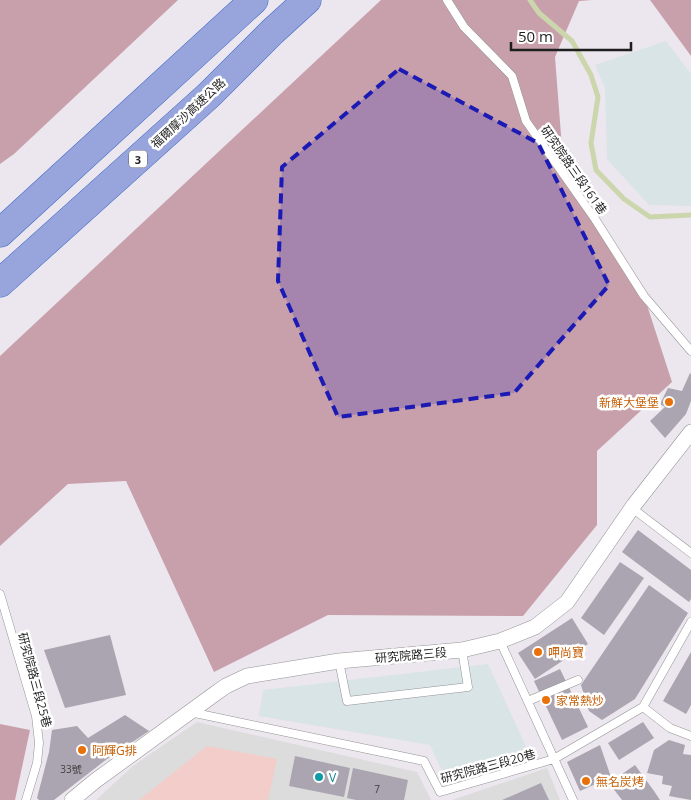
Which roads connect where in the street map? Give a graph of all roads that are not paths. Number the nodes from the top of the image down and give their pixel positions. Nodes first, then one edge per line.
1 (307, 0) edge
2 (447, 0) edge
3 (249, 4) edge
4 (162, 84) junction
5 (0, 210) edge
6 (0, 233) edge
7 (0, 283) edge
8 (691, 351) edge
9 (691, 432) edge
10 (632, 508) junction
11 (691, 553) edge
12 (0, 594) edge
13 (691, 622) edge
14 (500, 641) junction
15 (462, 650) junction
16 (339, 661) junction
17 (578, 680) dead end
18 (528, 701) junction
19 (643, 707) junction
20 (190, 712) junction
21 (691, 736) edge
22 (554, 759) junction
23 (441, 796) edge
24 (26, 800) edge
25 (72, 800) edge
26 (573, 800) edge

1 - 7 highway, 福爾摩沙高速公路 / 3
2 - 8 lane, 研究院路三段161巷
3 - 4 highway
4 - 5 highway
4 - 6 highway
9 - 10 street, 研究院路三段
10 - 11 lane
10 - 14 street, 研究院路三段
12 - 24 lane, 研究院路三段25巷
13 - 19 lane
14 - 15 street, 研究院路三段
14 - 18 lane
15 - 16 street, 研究院路三段
15 - 16 lane
16 - 20 street, 研究院路三段
17 - 18 lane
18 - 22 lane
19 - 21 lane
19 - 22 lane, 研究院路三段20巷
20 - 23 lane, 研究院路三段20巷
20 - 25 street, 研究院路三段
22 - 23 lane, 研究院路三段20巷
22 - 26 lane

